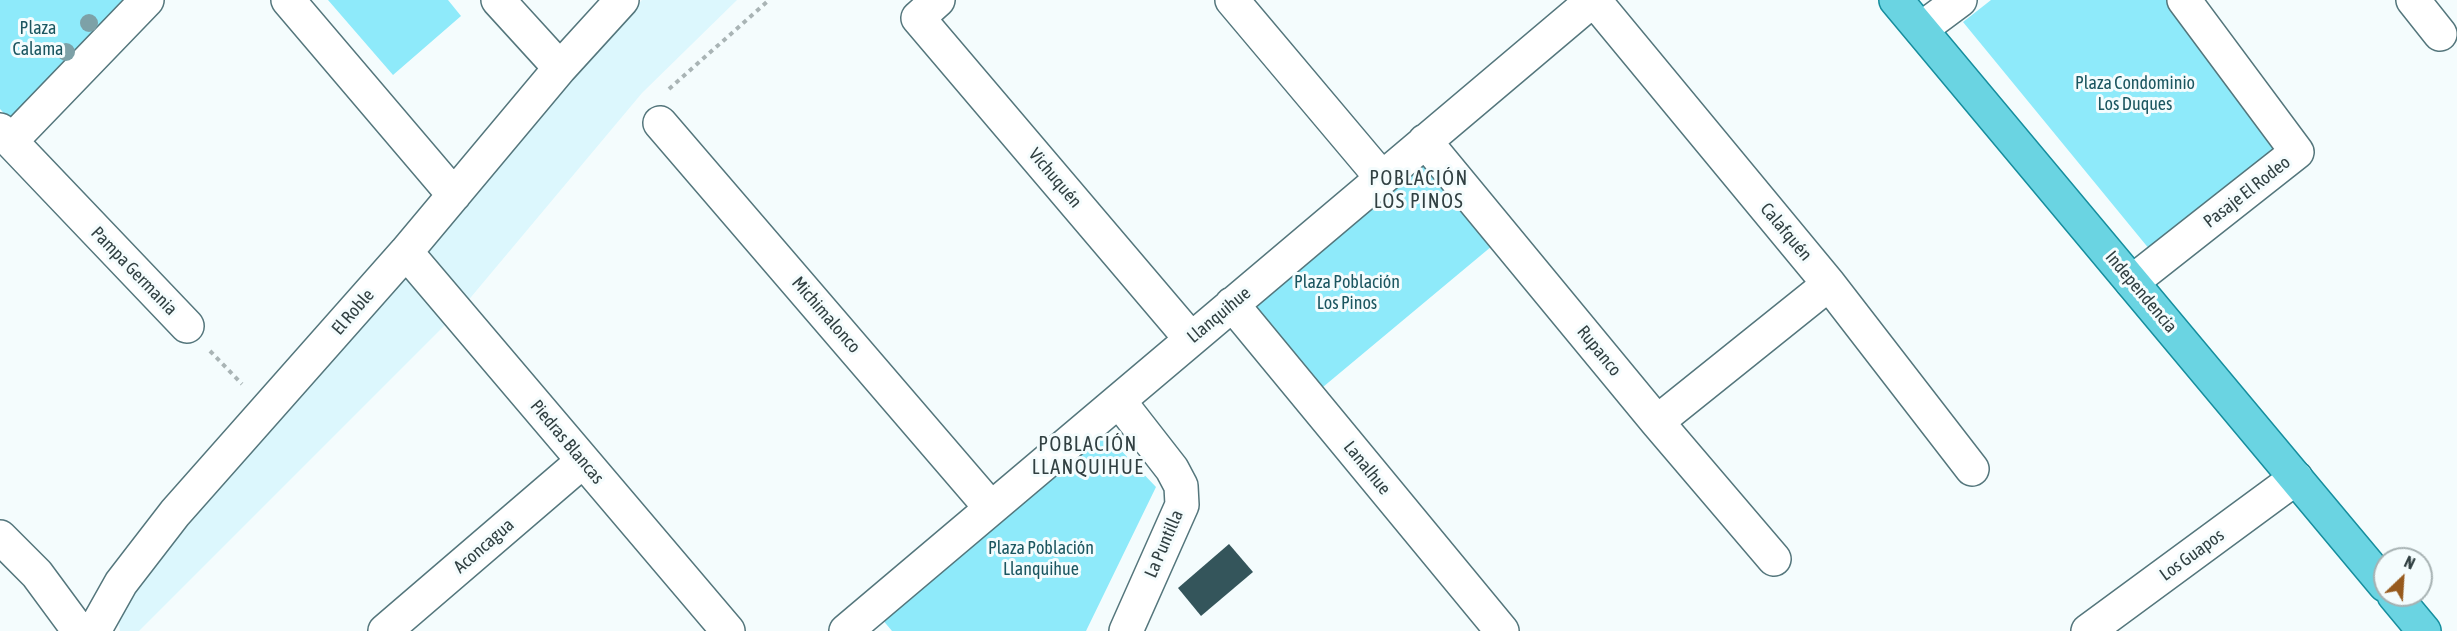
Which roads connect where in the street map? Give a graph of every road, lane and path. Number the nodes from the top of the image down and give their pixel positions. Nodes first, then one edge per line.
1 (147, 0) edge
2 (288, 0) edge
3 (498, 0) edge
4 (622, 0) edge
5 (769, 0) edge
6 (1593, 0) edge
7 (1896, 0) edge
8 (1960, 0) edge
9 (2184, 0) edge
10 (2413, 0) edge
11 (1248, 6) edge
12 (928, 9) edge
13 (1921, 29) junction
14 (2440, 34) dead end
15 (560, 68) junction
16 (668, 90) dead end
17 (660, 123) dead end
18 (5, 136) edge
19 (1425, 141) junction
20 (1382, 178) junction
21 (454, 195) junction
22 (406, 252) junction
23 (2132, 282) junction
24 (1829, 284) junction
25 (1232, 304) junction
26 (187, 326) joint
27 (1191, 339) junction
28 (1119, 401) junction
29 (267, 411) junction
30 (1657, 422) junction
31 (583, 461) junction
32 (1972, 469) dead end
33 (2296, 478) junction
34 (992, 508) junction
35 (0, 537) edge
36 (1774, 559) dead end
37 (2373, 571) edge
38 (2404, 607) edge
39 (1135, 626) edge
40 (860, 627) edge
41 (79, 631) edge
42 (94, 631) edge
43 (385, 631) edge
44 (728, 631) edge
45 (1502, 631) edge
46 (2088, 631) edge
47 (2424, 631) edge

1 - 18 street
2 - 21 street
3 - 15 street
4 - 15 street, El Roble
5 - 16 path
6 - 19 street, Llanquihue
6 - 24 street, Calafquén
7 - 13 main road, Independencia
8 - 13 street
9 - 23 street, Pasaje El Rodeo
10 - 14 street
11 - 20 street
12 - 27 street, Vichuquén
13 - 23 main road, Independencia
15 - 21 street, El Roble
17 - 34 street, Michimalonco
18 - 26 street, Pampa Germania
19 - 20 street, Llanquihue
19 - 30 street, Rupanco
20 - 25 street, Llanquihue
21 - 22 street, El Roble
22 - 29 street, El Roble
22 - 31 street, Piedras Blancas
23 - 33 main road, Independencia
24 - 30 street
24 - 32 street, Calafquén
25 - 27 street, Llanquihue
25 - 45 street, Lanalhue
26 - 29 path, Pampa Germania
27 - 28 street, Llanquihue
28 - 34 street, Llanquihue
28 - 39 street, La Puntilla
29 - 42 street, El Roble
30 - 36 street, Rupanco
31 - 43 street, Aconcagua
31 - 44 street, Piedras Blancas
33 - 37 main road, Independencia
33 - 46 street, Los Guapos
34 - 40 street, Llanquihue
35 - 41 street
38 - 47 main road

